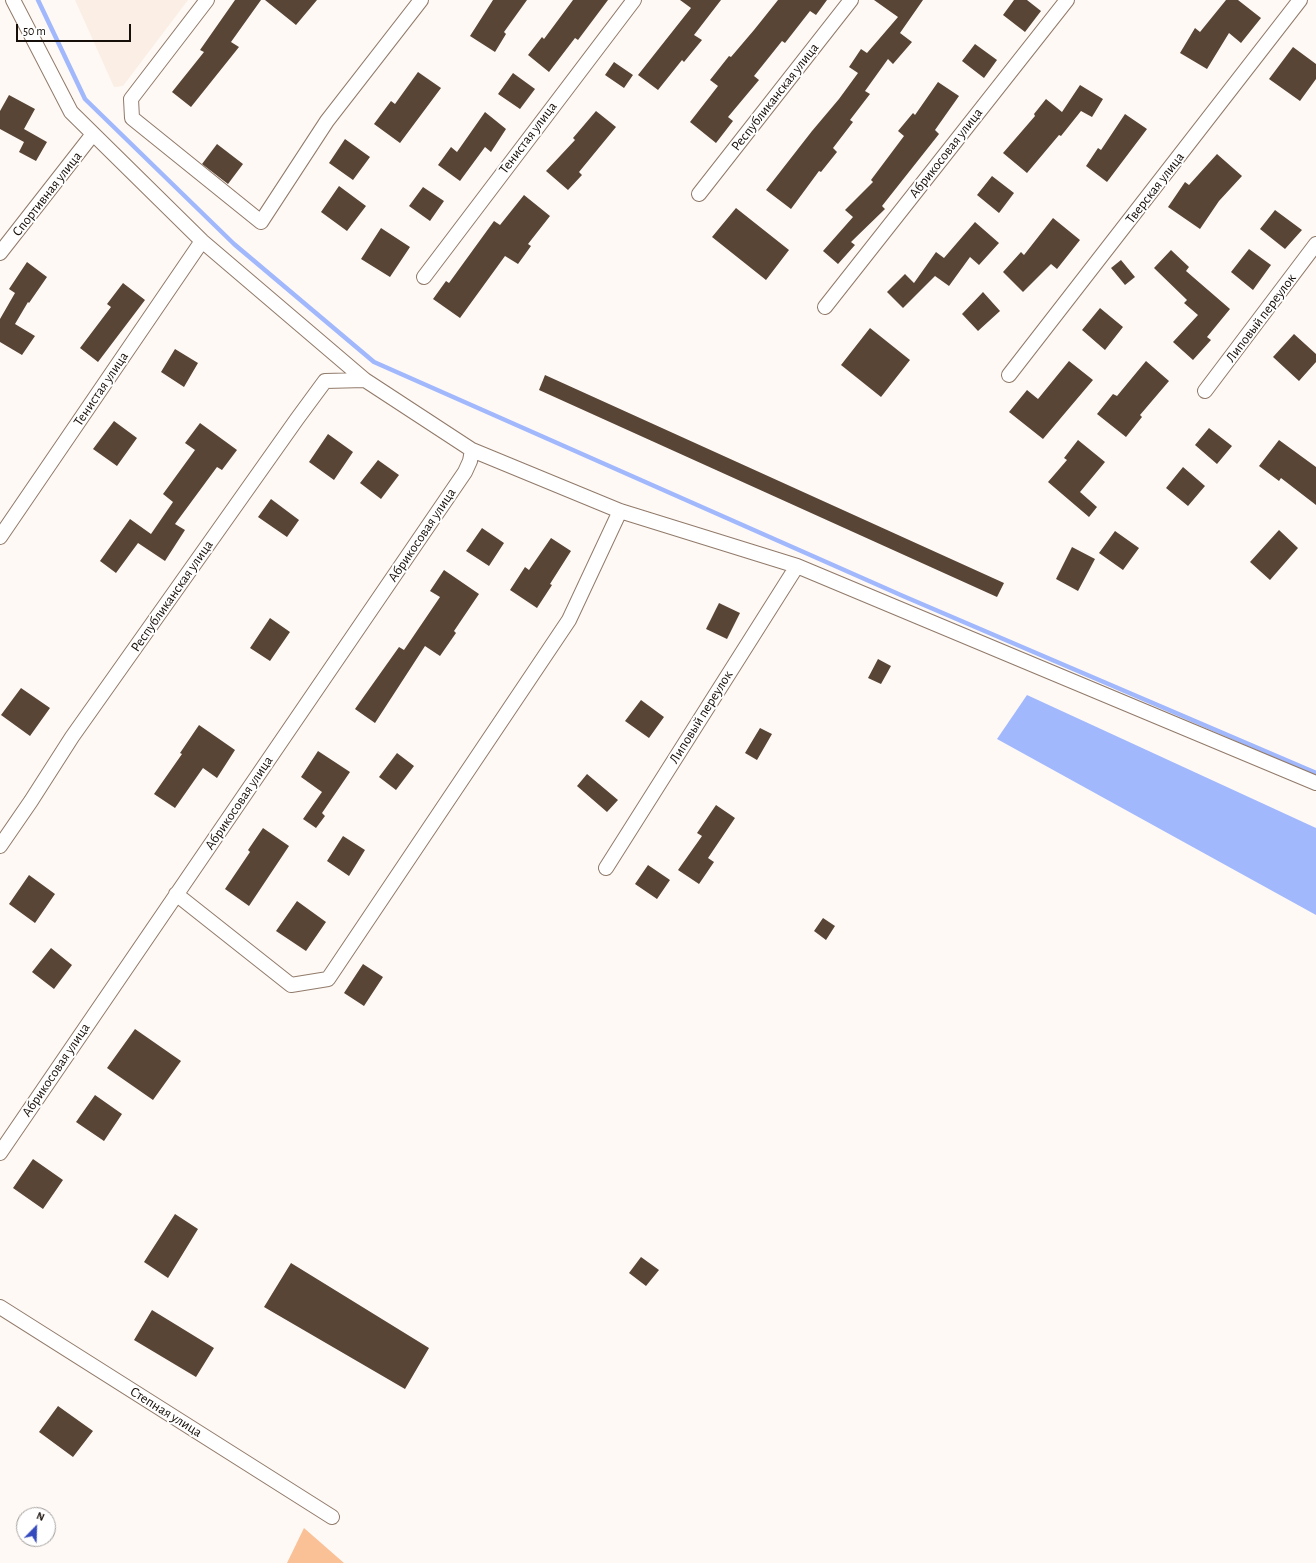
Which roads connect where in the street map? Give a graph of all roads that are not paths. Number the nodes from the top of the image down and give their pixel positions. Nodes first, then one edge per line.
1 (13, 0) edge
2 (207, 0) edge
3 (421, 0) edge
4 (634, 0) edge
5 (851, 0) edge
6 (1067, 0) edge
7 (1300, 0) edge
8 (94, 134) junction
9 (699, 194) dead end
10 (202, 242) junction
11 (1316, 244) edge
12 (0, 253) edge
13 (424, 277) dead end
14 (825, 307) dead end
15 (1009, 375) dead end
16 (365, 380) junction
17 (1206, 391) dead end
18 (472, 450) junction
19 (620, 512) junction
20 (0, 537) edge
21 (797, 566) junction
22 (1316, 783) edge
23 (0, 846) edge
24 (606, 868) dead end
25 (176, 894) junction
26 (0, 1153) edge
27 (0, 1307) edge
28 (332, 1517) dead end

1 - 8 street
2 - 3 street
4 - 13 street, Тенистая улица
5 - 9 street, Республиканская улица
6 - 14 street, Абрикосовая улица
7 - 15 street, Тверская улица
8 - 10 street
8 - 12 street, Спортивная улица
10 - 16 street
10 - 20 street, Тенистая улица
11 - 17 street, Липовый переулок
16 - 18 street
16 - 23 street, Республиканская улица
18 - 19 street
18 - 25 street, Абрикосовая улица
19 - 21 street
19 - 25 street
21 - 22 street
21 - 24 street, Липовый переулок
25 - 26 street, Абрикосовая улица
27 - 28 street, Степная улица

